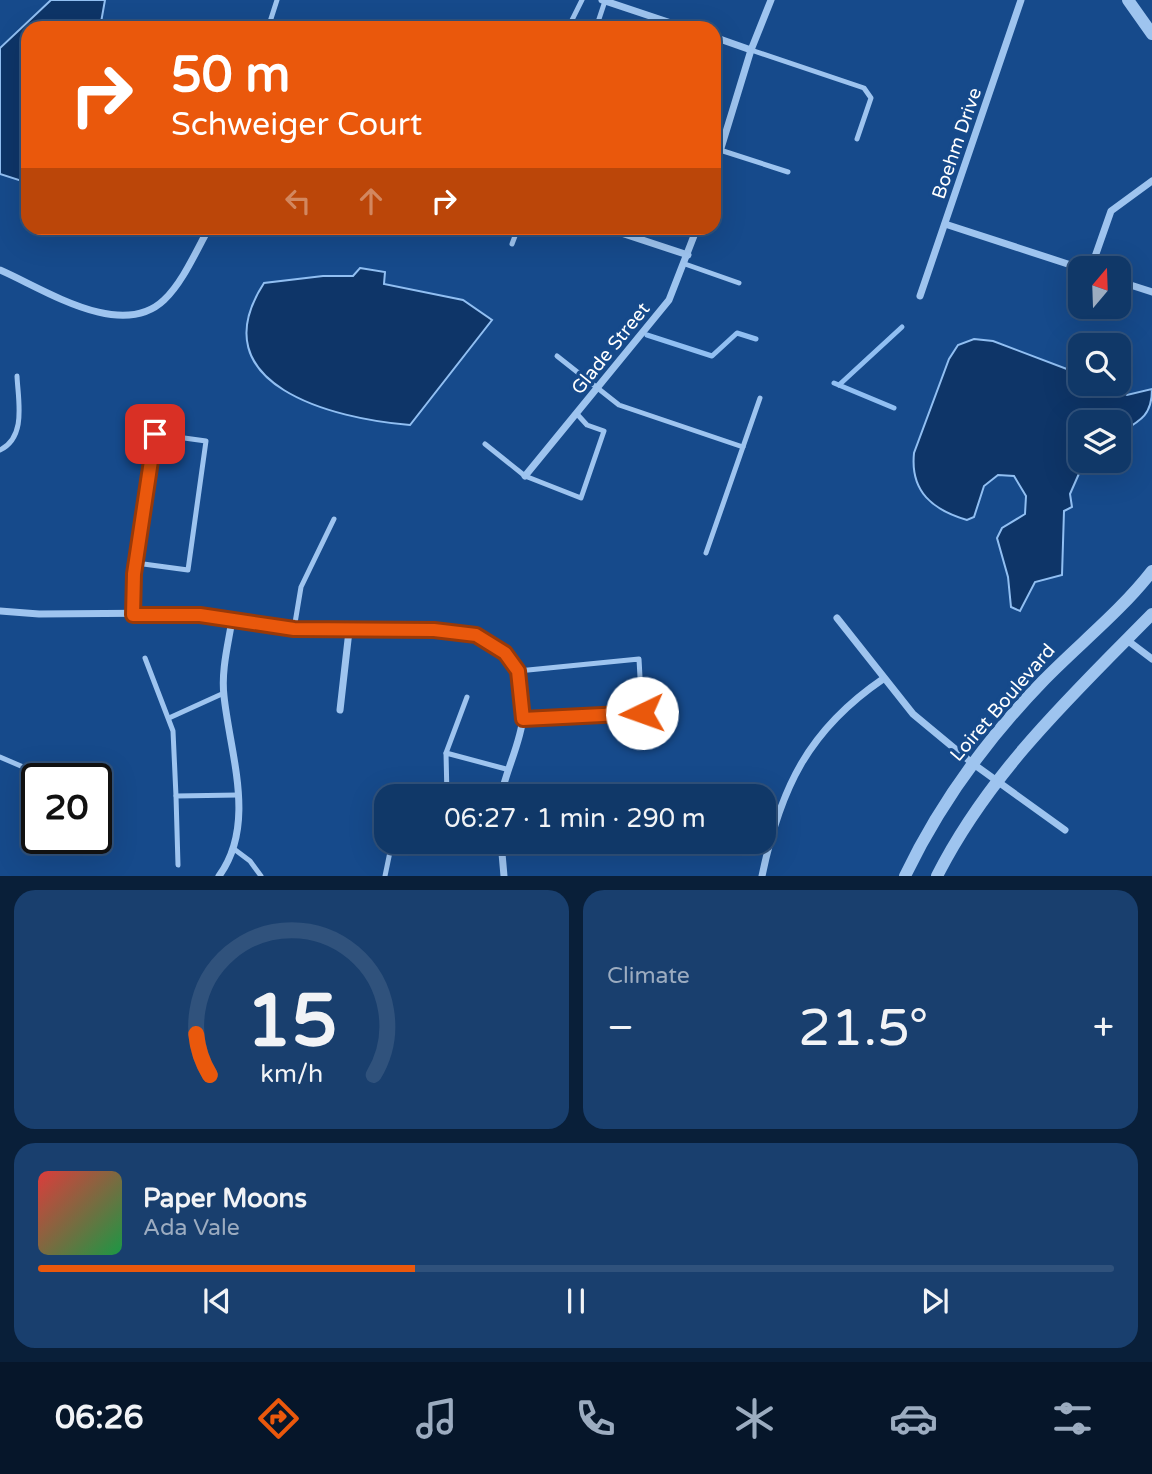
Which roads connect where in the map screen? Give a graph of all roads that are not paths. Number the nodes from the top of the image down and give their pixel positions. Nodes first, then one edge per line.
1 (277, 0) edge
2 (582, 0) edge
3 (771, 0) edge
4 (1021, 0) edge
5 (1128, 0) edge
6 (604, 1) edge
7 (270, 21) edge
8 (572, 21) edge
9 (598, 21) edge
10 (665, 21) edge
11 (1152, 34) edge
12 (721, 39) edge
13 (751, 50) junction
14 (857, 139) dead end
15 (721, 147) edge
16 (721, 150) edge
17 (788, 172) dead end
18 (1152, 181) edge
19 (945, 224) junction
20 (205, 235) edge
21 (515, 235) edge
22 (627, 235) edge
23 (695, 235) edge
24 (512, 244) dead end
25 (688, 255) junction
26 (1095, 256) edge
27 (685, 264) junction
28 (1068, 264) edge
29 (0, 270) edge
30 (739, 283) dead end
31 (1131, 285) edge
32 (1152, 292) edge
33 (920, 296) dead end
34 (557, 356) dead end
35 (17, 376) dead end
36 (598, 388) junction
37 (760, 398) dead end
38 (577, 414) junction
39 (485, 444) dead end
40 (743, 447) junction
41 (0, 450) edge
42 (525, 476) junction
43 (334, 519) dead end
44 (706, 553) dead end
45 (136, 563) junction
46 (1152, 571) edge
47 (0, 611) edge
48 (1152, 614) edge
49 (133, 615) junction
50 (837, 618) dead end
51 (232, 621) junction
52 (294, 629) junction
53 (349, 631) junction
54 (1127, 640) junction
55 (145, 658) dead end
56 (1152, 659) edge
57 (518, 671) junction
58 (883, 680) junction
59 (223, 693) junction
60 (467, 697) dead end
61 (340, 709) dead end
62 (169, 718) junction
63 (523, 719) junction
64 (446, 753) junction
65 (0, 757) edge
66 (972, 763) junction
67 (21, 766) edge
68 (506, 769) junction
69 (996, 781) junction
70 (447, 784) edge
71 (503, 784) edge
72 (238, 795) junction
73 (176, 796) junction
74 (1065, 830) dead end
75 (234, 849) junction
76 (390, 854) edge
77 (501, 854) edge
78 (178, 865) dead end
79 (219, 876) edge
80 (261, 876) edge
81 (385, 876) edge
82 (504, 876) edge
83 (762, 876) edge
84 (905, 876) edge
85 (937, 876) edge

1 - 7 lane
2 - 8 lane
3 - 13 street
4 - 19 street, Boehm Drive
5 - 11 street
6 - 9 lane
6 - 10 street
12 - 13 street
13 - 14 lane
13 - 15 street
16 - 17 lane
18 - 26 street
19 - 28 street
19 - 33 street, Boehm Drive
20 - 29 street
21 - 24 lane
22 - 25 street
23 - 25 street, Glade Street
25 - 27 street, Glade Street
27 - 30 lane
27 - 36 street, Glade Street
31 - 32 street
34 - 36 lane
35 - 41 lane
36 - 38 street, Glade Street
36 - 40 lane
37 - 40 lane
38 - 42 street, Glade Street
38 - 42 lane
39 - 42 lane
40 - 44 lane
43 - 52 lane
45 - 45 lane
45 - 49 lane
46 - 66 street, Loiret Boulevard
47 - 49 street
48 - 54 street
49 - 51 street
50 - 58 street
51 - 52 street
51 - 59 street
52 - 53 street
53 - 57 street
53 - 61 street
54 - 56 street
54 - 69 street
55 - 62 lane
57 - 63 street
57 - 63 lane
58 - 66 street
58 - 83 street
59 - 62 lane
59 - 72 street
60 - 64 lane
62 - 73 lane
63 - 68 street
64 - 68 lane
64 - 70 lane
65 - 67 lane
66 - 69 street
66 - 84 street, Loiret Boulevard
68 - 71 street
69 - 74 street
69 - 85 street
72 - 73 lane
72 - 75 street
73 - 78 lane
75 - 79 street
75 - 80 lane
76 - 81 lane
77 - 82 street

